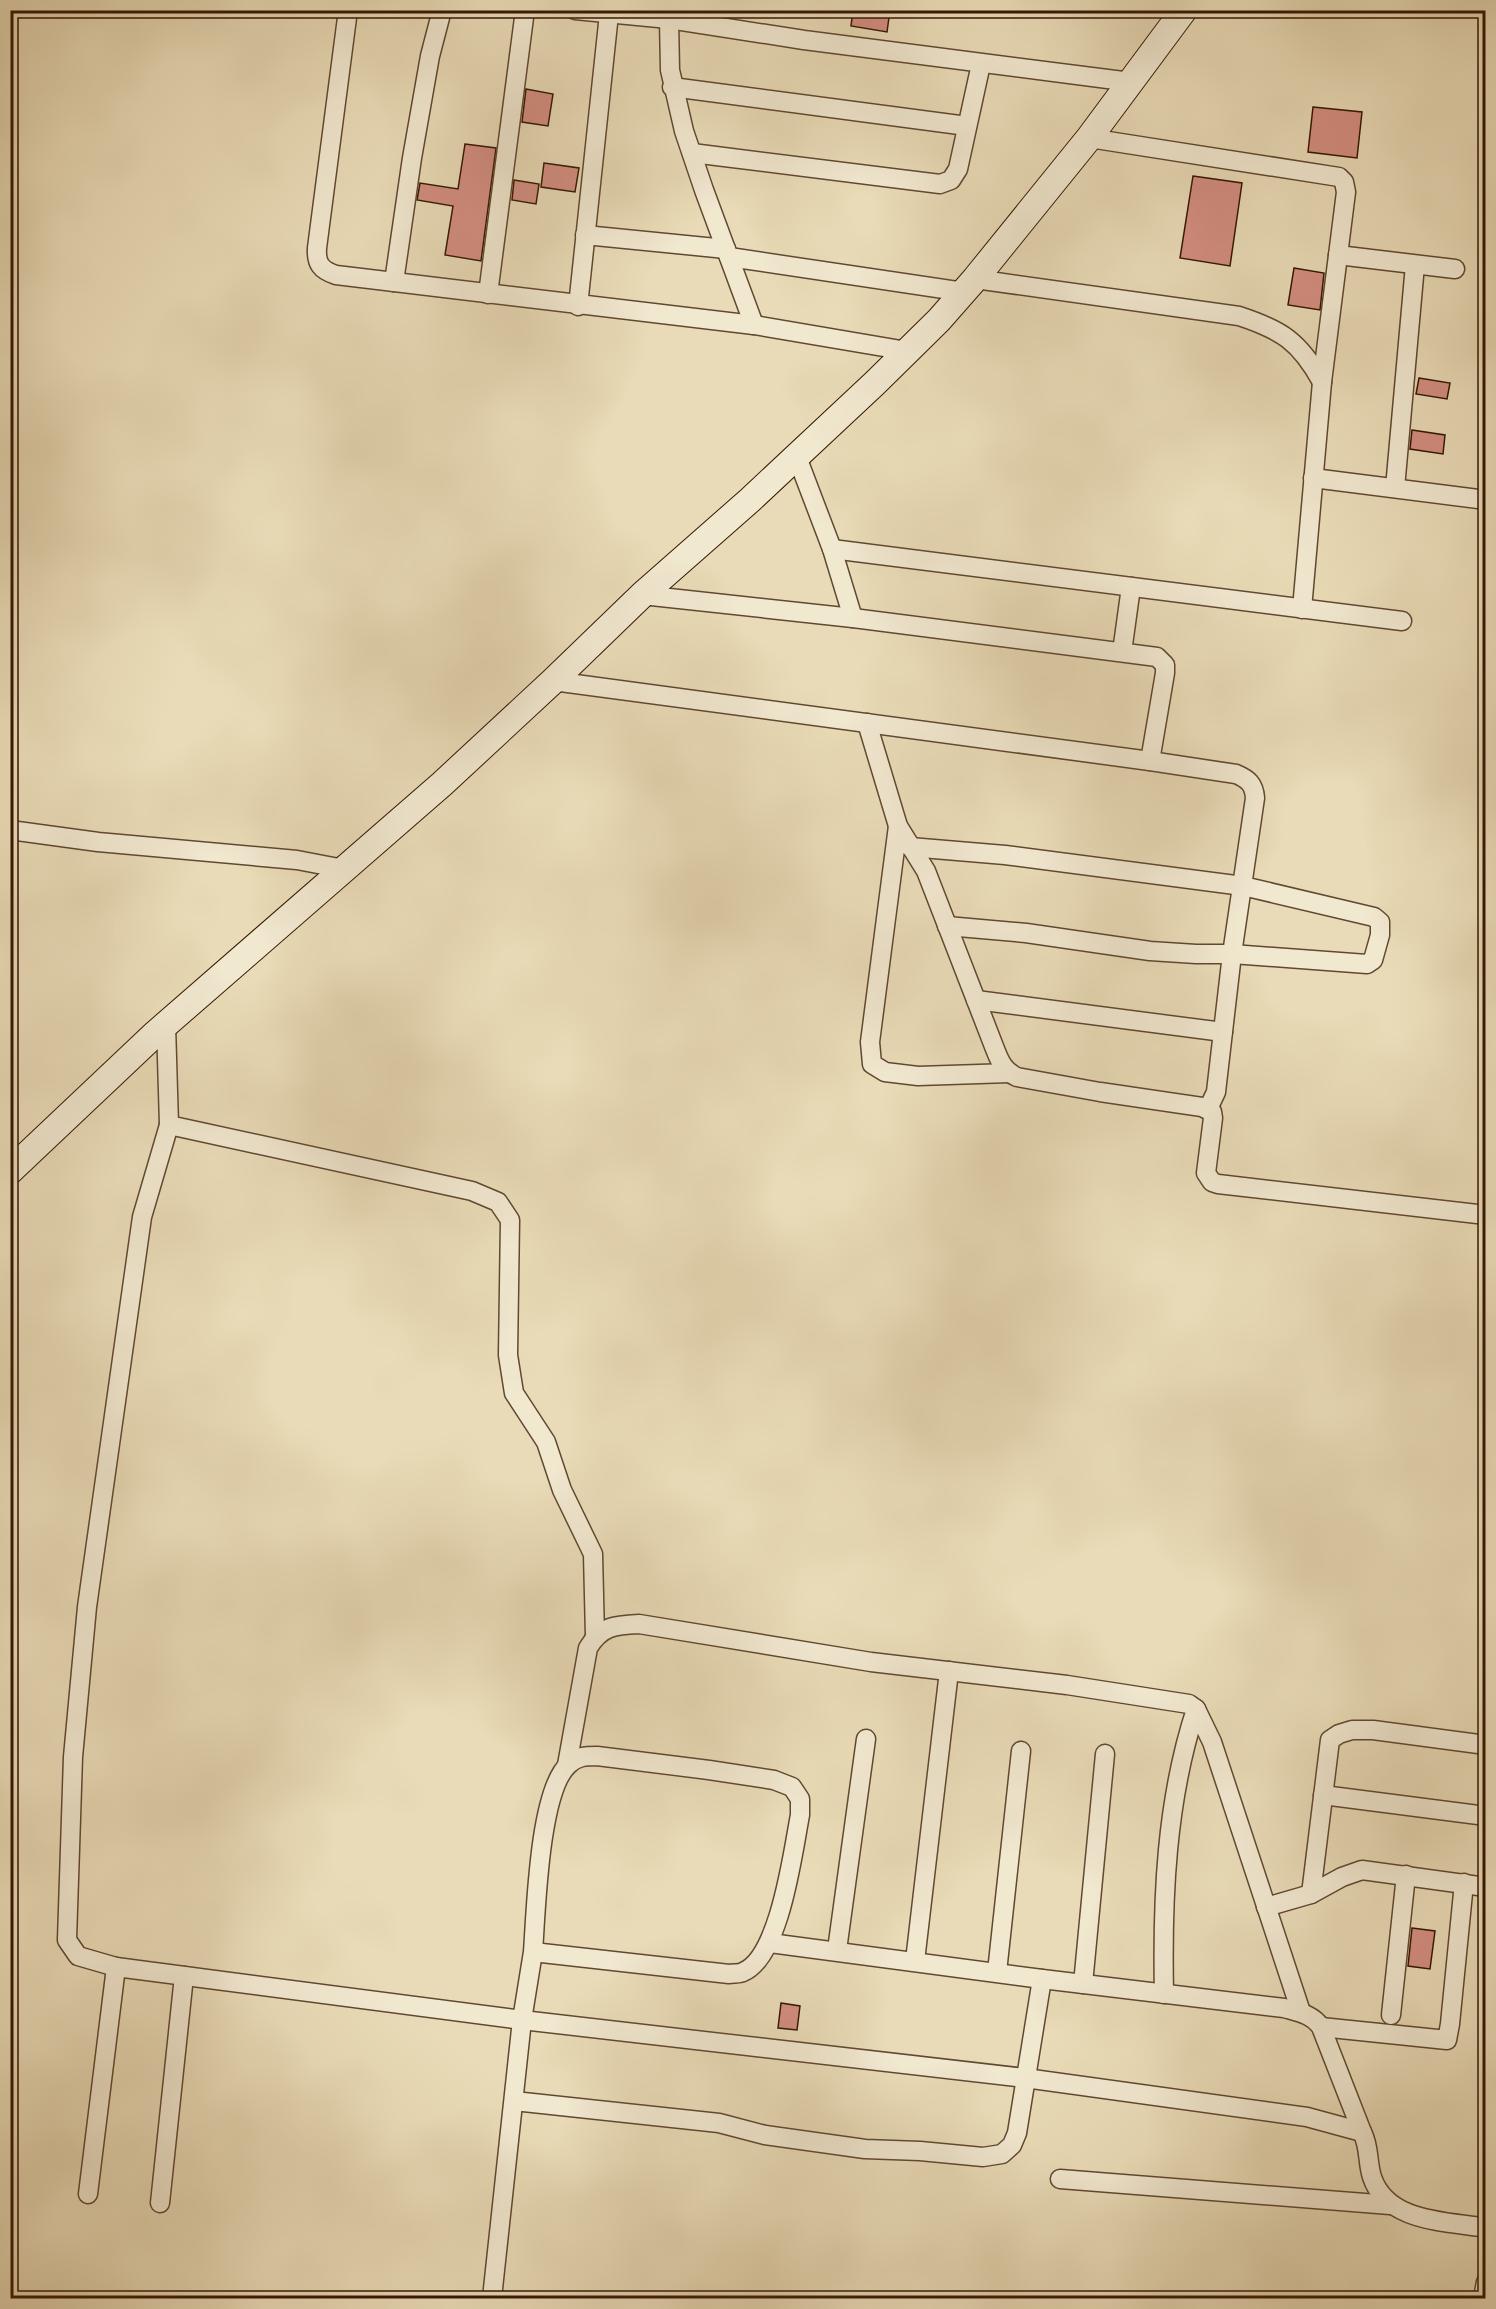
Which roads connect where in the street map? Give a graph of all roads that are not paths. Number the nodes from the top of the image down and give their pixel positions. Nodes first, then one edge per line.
1 (348, 10) edge
2 (442, 10) edge
3 (525, 10) edge
4 (575, 10) edge
5 (1184, 10) edge
6 (609, 14) junction
7 (669, 19) junction
8 (981, 64) junction
9 (1131, 82) junction
10 (672, 87) junction
11 (967, 126) junction
12 (1089, 138) junction
13 (692, 153) junction
14 (585, 235) junction
15 (727, 253) junction
16 (1338, 255) junction
17 (1415, 265) junction
18 (1455, 269) dead end
19 (394, 282) junction
20 (969, 286) junction
21 (488, 294) junction
22 (578, 306) junction
23 (754, 325) junction
24 (907, 351) junction
25 (1322, 382) junction
26 (797, 457) junction
27 (1313, 478) junction
28 (1395, 488) junction
29 (1485, 500) edge
30 (832, 549) junction
31 (1131, 587) junction
32 (642, 595) junction
33 (1302, 609) junction
34 (853, 618) junction
35 (1402, 621) dead end
36 (1122, 652) junction
37 (553, 681) junction
38 (867, 723) junction
39 (1150, 761) junction
40 (898, 826) junction
41 (10, 830) edge
42 (910, 847) junction
43 (344, 869) junction
44 (1243, 886) junction
45 (947, 926) junction
46 (1232, 954) junction
47 (976, 1000) junction
48 (166, 1025) junction
49 (1223, 1032) junction
50 (1010, 1074) junction
51 (1208, 1109) junction
52 (169, 1125) junction
53 (10, 1172) edge
54 (1485, 1215) edge
55 (594, 1637) junction
56 (949, 1671) junction
57 (1196, 1709) junction
58 (866, 1739) dead end
59 (1485, 1745) edge
60 (1021, 1751) dead end
61 (1105, 1754) dead end
62 (567, 1765) junction
63 (1323, 1795) junction
64 (1485, 1816) edge
65 (1406, 1875) junction
66 (1464, 1883) junction
67 (1485, 1887) edge
68 (1311, 1894) junction
69 (1266, 1907) junction
70 (770, 1942) junction
71 (837, 1950) junction
72 (533, 1952) junction
73 (915, 1961) junction
74 (116, 1967) junction
75 (997, 1972) junction
76 (184, 1976) junction
77 (1042, 1979) junction
78 (1083, 1984) junction
79 (1164, 1994) junction
80 (1301, 2012) junction
81 (1391, 2015) dead end
82 (522, 2020) junction
83 (1321, 2027) junction
84 (1025, 2078) junction
85 (514, 2101) junction
86 (1362, 2132) junction
87 (1060, 2179) dead end
88 (88, 2194) dead end
89 (160, 2203) dead end
90 (1390, 2205) junction
91 (1485, 2228) edge
92 (1485, 2282) edge
93 (492, 2298) edge
94 (1482, 2298) edge

1 - 19 street
2 - 19 street
3 - 21 street
4 - 6 street
5 - 9 street
6 - 7 street
6 - 14 street
7 - 8 street
7 - 10 street
8 - 9 street
8 - 11 street
9 - 12 street
10 - 11 street
10 - 13 street
11 - 13 street
12 - 16 street
12 - 20 street
13 - 15 street
14 - 15 street
14 - 22 street
15 - 20 street
15 - 23 street
16 - 17 street
16 - 25 street
17 - 18 street
17 - 28 street
19 - 21 street
20 - 24 street
20 - 25 street
21 - 22 street
22 - 23 street
23 - 24 street
24 - 26 street
25 - 27 street
26 - 30 street
26 - 32 street
27 - 28 street
27 - 33 street
28 - 29 street
30 - 31 street
30 - 34 street
31 - 33 street
31 - 36 street
32 - 34 street
32 - 37 street
33 - 35 street
34 - 36 street
36 - 39 street
37 - 38 street
37 - 43 street
38 - 39 street
38 - 40 street
39 - 44 street
40 - 42 street
40 - 50 street
41 - 43 street
42 - 44 street
42 - 45 street
43 - 48 street
44 - 46 street
44 - 46 street
45 - 46 street
45 - 47 street
46 - 49 street
47 - 49 street
47 - 50 street
48 - 52 street
48 - 53 street
49 - 51 street
50 - 51 street
51 - 54 street
52 - 55 street
52 - 74 street
55 - 56 street
55 - 62 street
56 - 57 street
56 - 73 street
57 - 69 street
57 - 79 street
58 - 71 street
59 - 63 street
60 - 75 street
61 - 78 street
62 - 70 street
62 - 72 street
63 - 64 street
63 - 68 street
65 - 66 street
65 - 68 street
65 - 81 street
66 - 67 street
66 - 83 street
68 - 69 street
69 - 80 street
70 - 71 street
70 - 72 street
71 - 73 street
72 - 82 street
73 - 75 street
74 - 76 street
74 - 88 street
75 - 77 street
76 - 82 street
76 - 89 street
77 - 78 street
77 - 84 street
78 - 79 street
79 - 80 street
80 - 83 street
82 - 84 street
82 - 85 street
83 - 86 street
84 - 85 street
84 - 86 street
85 - 93 street
86 - 90 street
87 - 90 street
90 - 91 street
92 - 94 street

